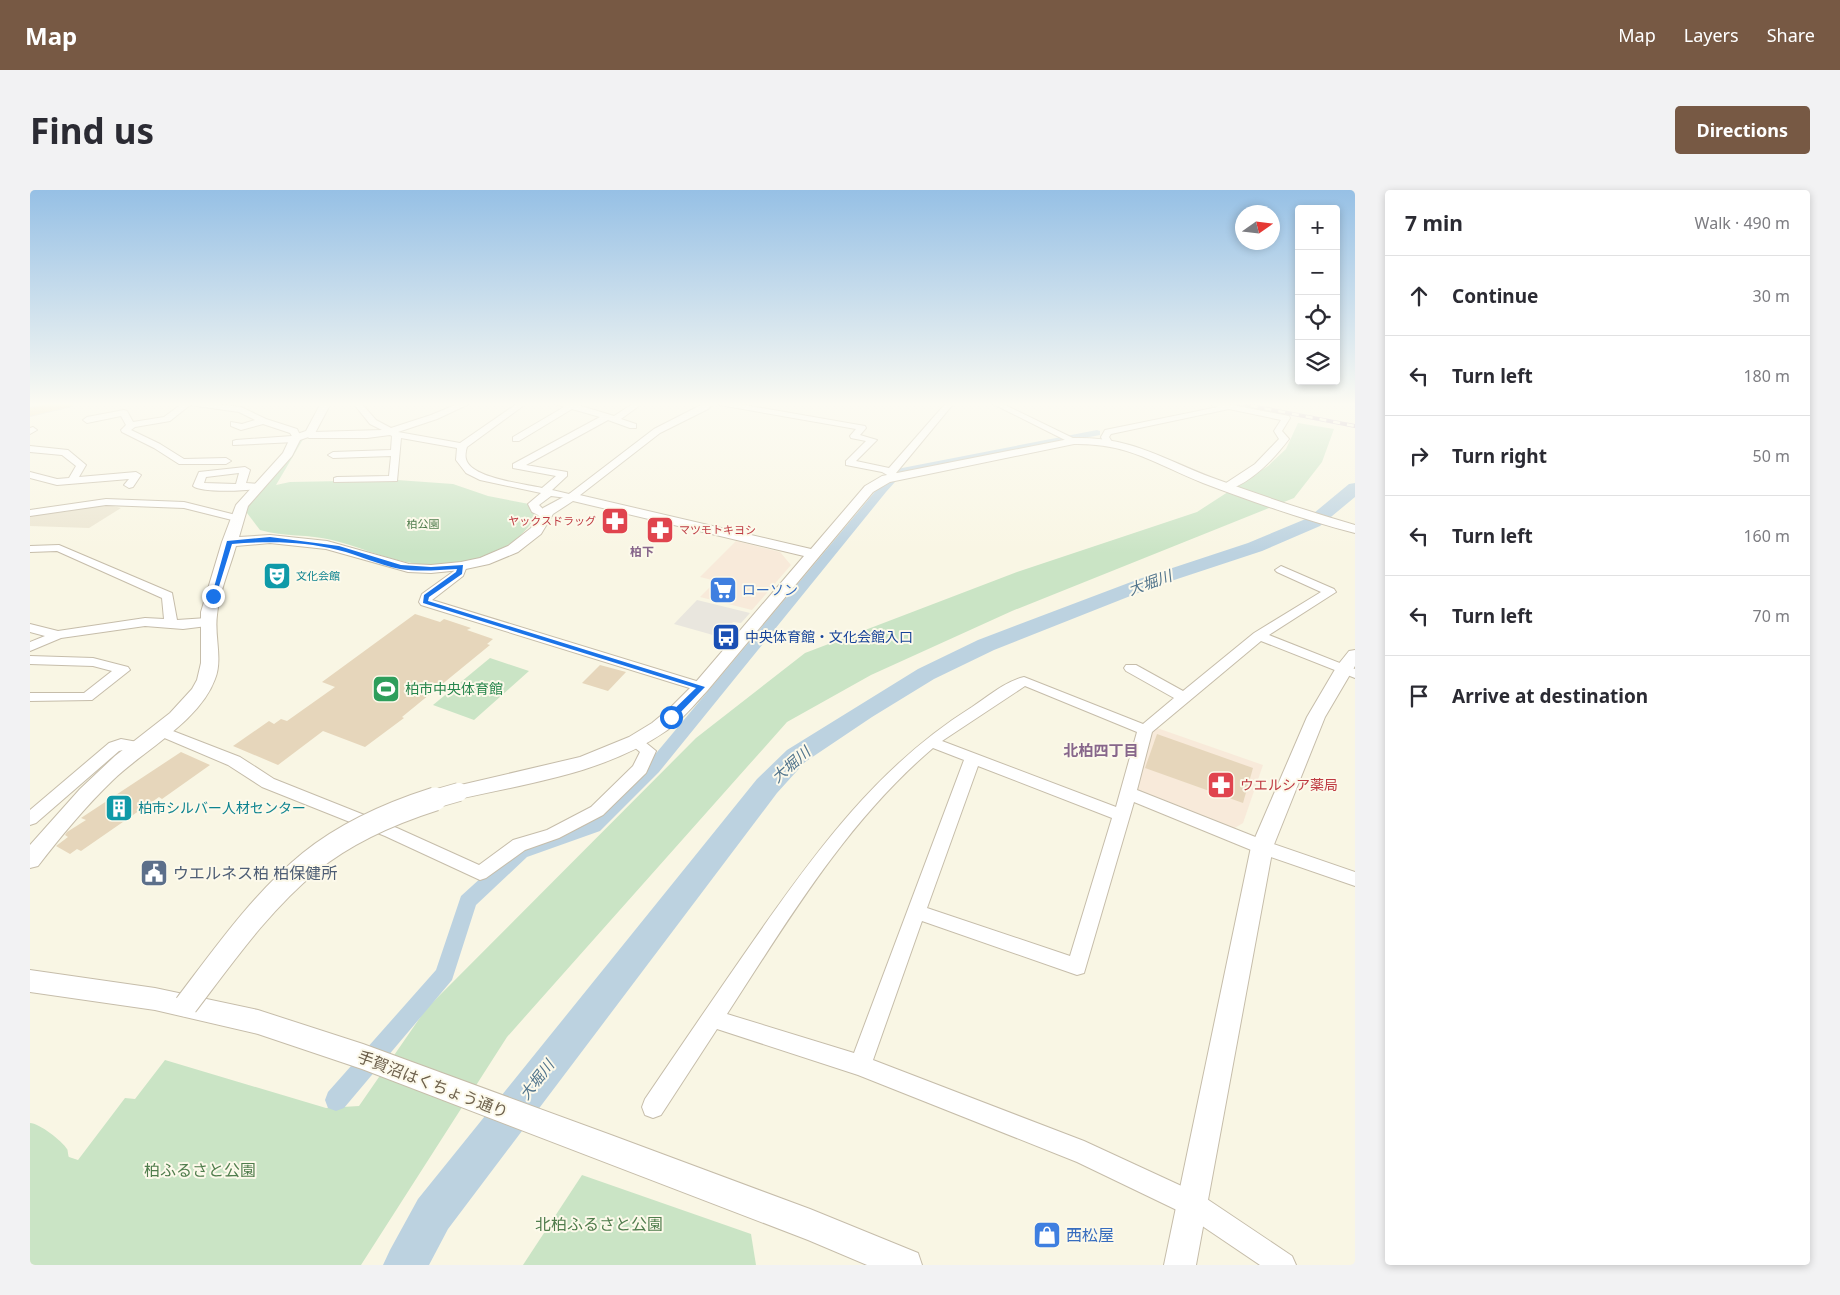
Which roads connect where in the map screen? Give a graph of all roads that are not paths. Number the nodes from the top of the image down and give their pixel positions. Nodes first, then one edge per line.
1 (66, 453) edge
2 (168, 453) edge
3 (288, 453) edge
4 (391, 453) edge
5 (396, 453) edge
6 (461, 453) edge
7 (541, 453) edge
8 (629, 453) edge
9 (859, 453) edge
10 (907, 453) edge
11 (1007, 453) edge
12 (1147, 453) edge
13 (1272, 453) edge
14 (333, 455) dead end
15 (226, 461) dead end
16 (892, 474) junction
17 (30, 475) edge
18 (337, 480) dead end
19 (72, 481) junction
20 (129, 485) dead end
21 (257, 486) junction
22 (240, 487) dead end
23 (1227, 487) junction
24 (546, 491) junction
25 (571, 497) junction
26 (30, 513) edge
27 (544, 515) junction
28 (236, 518) junction
29 (1353, 529) edge
30 (230, 542) junction
31 (30, 549) edge
32 (814, 554) junction
33 (461, 566) junction
34 (1281, 570) dead end
35 (171, 622) junction
36 (207, 622) junction
37 (30, 628) edge
38 (58, 634) junction
39 (1259, 636) junction
40 (30, 647) edge
41 (30, 660) edge
42 (1351, 666) edge
43 (1131, 668) dead end
44 (701, 687) junction
45 (30, 697) edge
46 (1184, 698) junction
47 (1145, 730) junction
48 (160, 731) junction
49 (635, 741) junction
50 (931, 742) junction
51 (138, 747) junction
52 (972, 758) junction
53 (1128, 793) junction
54 (1121, 815) junction
55 (30, 819) edge
56 (1262, 847) junction
57 (30, 860) edge
58 (1355, 879) edge
59 (917, 912) junction
60 (30, 982) edge
61 (186, 1005) junction
62 (711, 1018) junction
63 (860, 1065) junction
64 (653, 1107) dead end
65 (1192, 1204) junction
66 (906, 1265) edge
67 (1180, 1265) edge
68 (1284, 1265) edge

1 - 19 street
2 - 15 street
3 - 21 street
4 - 14 street
5 - 18 street
6 - 24 street
7 - 24 street
8 - 25 street
9 - 16 street
10 - 16 street
11 - 16 street
12 - 23 street
13 - 23 street
16 - 32 street
17 - 19 street
19 - 20 street
21 - 22 street
21 - 28 street
23 - 29 street
24 - 25 street
24 - 27 street
25 - 27 street
25 - 32 street
26 - 28 street
27 - 33 street
28 - 30 street
30 - 33 street
30 - 36 street
31 - 35 street
32 - 44 street
33 - 44 street
34 - 39 street
35 - 36 street
35 - 38 street
36 - 48 street
37 - 38 street
38 - 40 street
39 - 42 street
39 - 46 street
41 - 45 street
42 - 56 street
43 - 46 street
44 - 49 street
46 - 47 street
47 - 50 street
47 - 53 street
48 - 49 street
48 - 51 street
49 - 61 street, bridge
50 - 52 street
50 - 62 street
51 - 55 street
51 - 57 street
52 - 54 street
52 - 59 street
53 - 54 street
53 - 56 street
54 - 59 street
56 - 58 street
56 - 65 street
59 - 63 street
60 - 61 street, 手賀沼はくちょう通り
61 - 66 street, 手賀沼はくちょう通り
62 - 63 street
62 - 64 street
63 - 65 street
65 - 67 street
65 - 68 street

